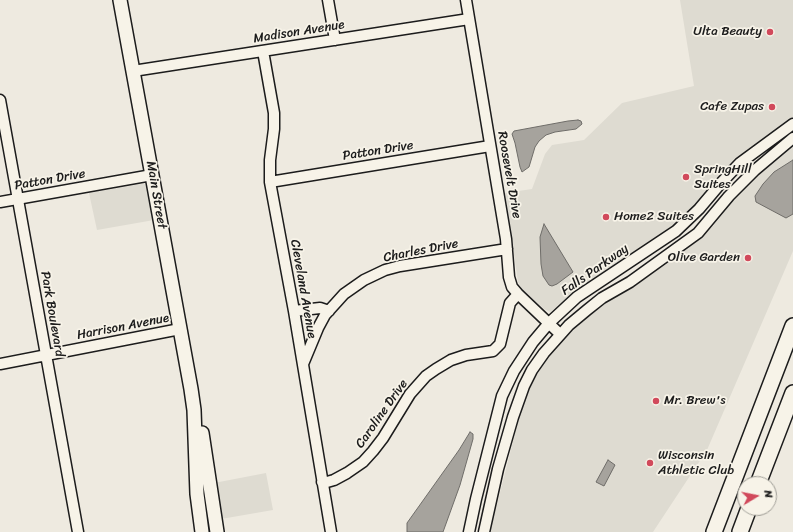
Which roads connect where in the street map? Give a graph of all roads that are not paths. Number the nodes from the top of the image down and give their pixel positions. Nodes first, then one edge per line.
1 (120, 0) edge
2 (328, 0) edge
3 (466, 0) edge
4 (470, 20) junction
5 (335, 40) junction
6 (263, 51) junction
7 (134, 71) junction
8 (0, 100) edge
9 (793, 124) edge
10 (793, 138) edge
11 (490, 146) junction
12 (152, 175) junction
13 (270, 182) junction
14 (18, 199) junction
15 (0, 202) edge
16 (507, 249) junction
17 (518, 294) junction
18 (294, 311) junction
19 (329, 311) junction
20 (549, 323) junction
21 (793, 326) edge
22 (180, 329) junction
23 (560, 334) junction
24 (46, 354) junction
25 (0, 364) edge
26 (303, 366) junction
27 (191, 389) junction
28 (793, 393) edge
29 (759, 416) junction
30 (761, 476) edge
31 (322, 482) junction
32 (746, 516) edge
33 (78, 532) edge
34 (202, 532) edge
35 (217, 532) edge
36 (331, 532) edge
37 (469, 532) edge
38 (484, 532) edge
39 (707, 532) edge
40 (714, 532) edge
41 (740, 532) edge

1 - 7 main road, Main Street
2 - 5 street
3 - 4 street, Roosevelt Drive
4 - 5 street, Madison Avenue
4 - 11 street, Roosevelt Drive
5 - 6 street, Madison Avenue
6 - 7 street, Madison Avenue
6 - 13 street, Cleveland Avenue
7 - 12 main road, Main Street
8 - 14 street, Park Boulevard
9 - 20 street, Falls Parkway
10 - 23 street, Falls Parkway
11 - 13 street, Patton Drive
11 - 16 street, Roosevelt Drive
12 - 14 street, Patton Drive
12 - 22 main road, Main Street
13 - 18 street, Cleveland Avenue
14 - 15 street, Patton Drive
14 - 24 street, Park Boulevard
16 - 17 street, Roosevelt Drive
16 - 19 street, Charles Drive
17 - 20 street, Roosevelt Drive
17 - 31 street, Caroline Drive
18 - 19 street
18 - 26 street, Cleveland Avenue
19 - 26 street, Charles Drive
20 - 23 street, Roosevelt Drive
20 - 37 street, Falls Parkway
21 - 29 highway
22 - 24 street, Harrison Avenue
22 - 27 main road, Main Street
23 - 38 street, Falls Parkway
24 - 25 street, Harrison Avenue
24 - 33 street, Park Boulevard
26 - 31 street, Cleveland Avenue
27 - 34 main road, Main Street
27 - 35 main road, Main Street
28 - 30 highway
29 - 39 highway
29 - 40 highway
31 - 36 street, Cleveland Avenue
32 - 41 highway

